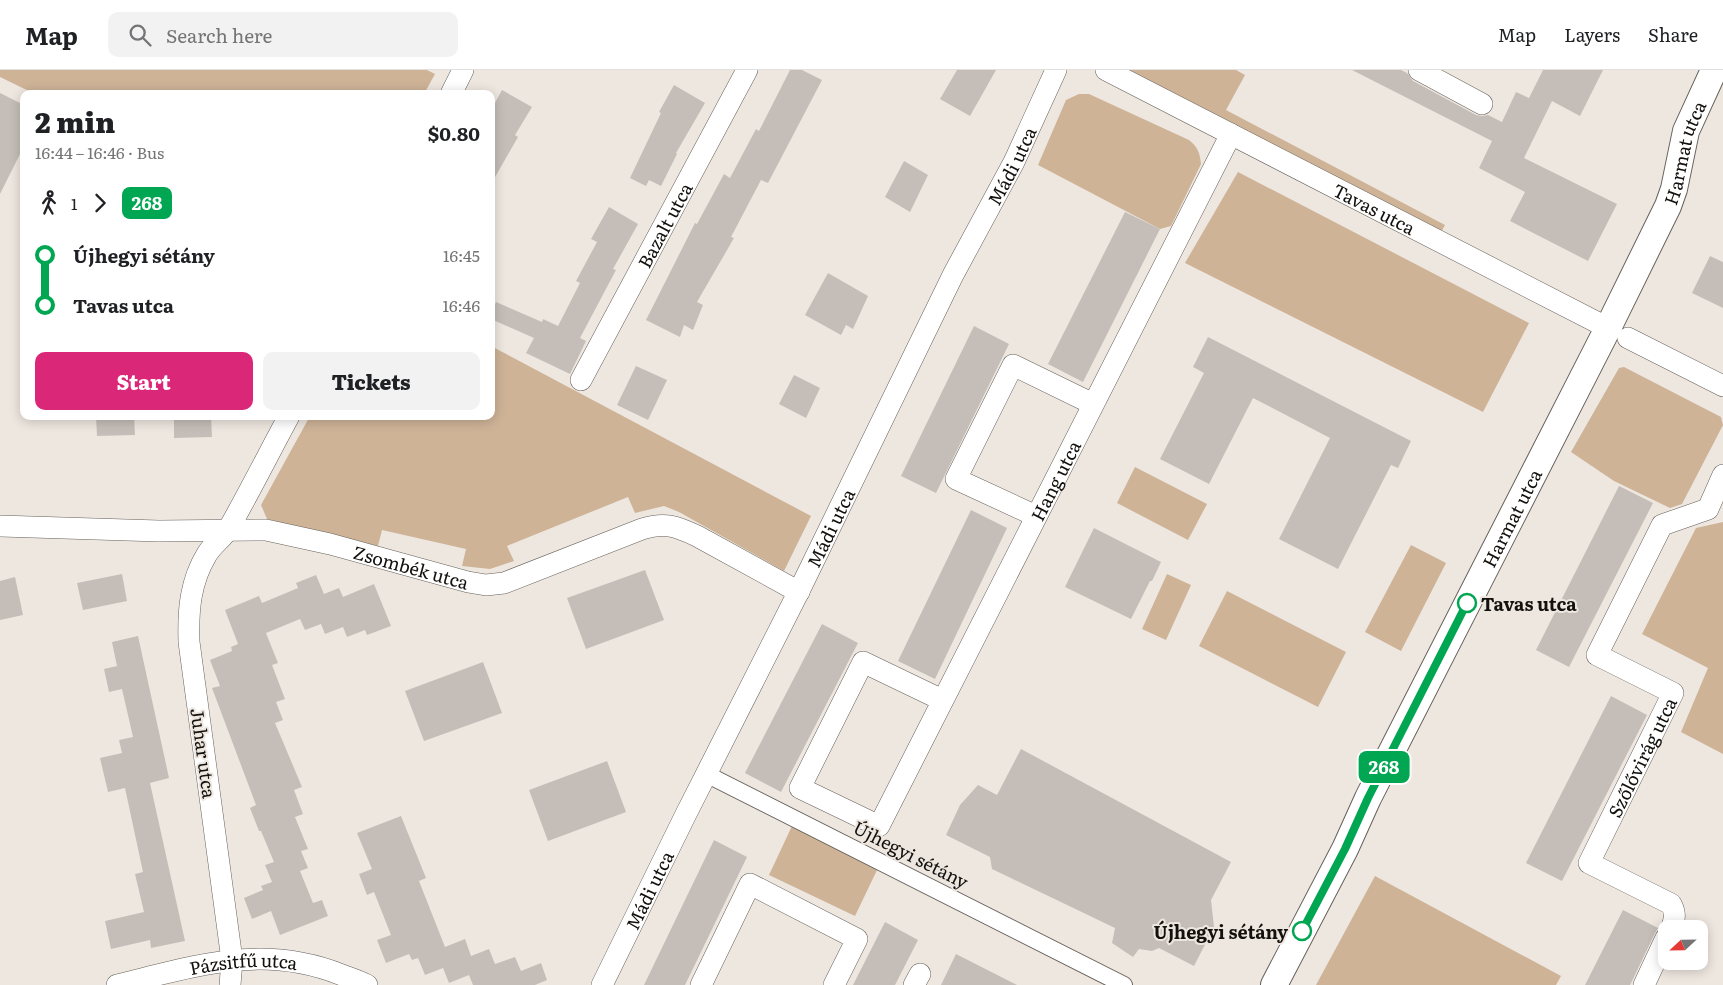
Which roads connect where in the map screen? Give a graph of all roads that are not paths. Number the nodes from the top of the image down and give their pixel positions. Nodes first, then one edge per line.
1 (463, 70) edge
2 (747, 70) edge
3 (1056, 70) edge
4 (1106, 70) edge
5 (1419, 70) edge
6 (1714, 70) edge
7 (453, 90) edge
8 (1482, 104) dead end
9 (1230, 134) junction
10 (1618, 333) junction
11 (581, 380) dead end
12 (1723, 386) edge
13 (1093, 404) junction
14 (287, 420) edge
15 (1723, 476) edge
16 (1036, 516) junction
17 (0, 526) edge
18 (228, 531) junction
19 (799, 592) junction
20 (942, 700) junction
21 (706, 774) junction
22 (1674, 920) edge
23 (1658, 955) edge
24 (232, 960) junction
25 (116, 985) edge
26 (230, 985) edge
27 (367, 985) edge
28 (602, 985) edge
29 (702, 985) edge
30 (834, 985) edge
31 (1124, 985) edge
32 (1274, 985) edge
33 (1644, 985) edge

1 - 7 street
2 - 11 street, Bazalt utca
3 - 19 street, Mádi utca
4 - 9 street, Tavas utca
5 - 8 street
6 - 10 street, Harmat utca
9 - 10 street, Tavas utca
9 - 13 street, Hang utca
10 - 12 street, Tavas utca
10 - 32 street, Harmat utca
13 - 16 street, Hang utca
13 - 16 street
14 - 18 street, Juhar utca
15 - 22 street, Szőlővirág utca
16 - 20 street, Hang utca
17 - 18 street, Zsombék utca
18 - 19 street, Zsombék utca
18 - 24 street, Juhar utca
19 - 21 street, Mádi utca
20 - 20 street, Hang utca
21 - 28 street, Mádi utca
21 - 31 street, Újhegyi sétány
23 - 33 street
24 - 25 street, Pázsitfű utca
24 - 26 street, Juhar utca
24 - 27 street, Pázsitfű utca
29 - 30 street

